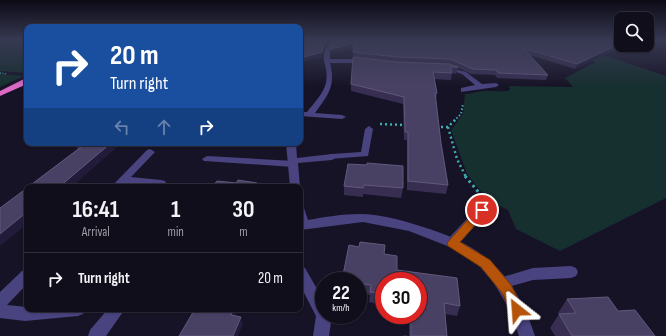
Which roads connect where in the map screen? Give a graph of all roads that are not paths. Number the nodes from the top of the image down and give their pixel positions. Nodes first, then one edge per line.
1 (327, 56) edge
2 (326, 61) junction
3 (374, 61) edge
4 (441, 66) edge
5 (24, 83) edge
6 (480, 86) junction
7 (496, 86) dead end
8 (464, 90) road end
9 (0, 94) edge
10 (303, 114) edge
11 (309, 115) junction
12 (342, 117) dead end
13 (373, 126) road end
14 (291, 146) edge
15 (150, 152) dead end
16 (208, 159) dead end
17 (293, 163) junction
18 (120, 183) edge
19 (161, 183) dead end
20 (295, 184) edge
21 (482, 210) road end
22 (303, 226) edge
23 (452, 243) junction
24 (571, 272) dead end
25 (303, 277) edge
26 (24, 278) edge
27 (501, 283) junction
28 (315, 299) edge
29 (0, 302) edge
30 (0, 310) edge
31 (46, 312) edge
32 (115, 312) edge
33 (323, 324) edge
34 (96, 336) edge
35 (321, 336) edge
36 (527, 336) edge

1 - 2 street
2 - 3 street
2 - 11 street
4 - 6 street
5 - 9 highway
6 - 7 street
6 - 8 street
10 - 11 street
11 - 12 street
13 - 17 street
14 - 17 street
15 - 18 street
16 - 17 street
17 - 20 street
18 - 19 street
21 - 23 street
22 - 23 street
23 - 27 street
24 - 27 street
25 - 28 street
26 - 29 street
27 - 36 street
30 - 31 street
32 - 34 street
33 - 35 street

